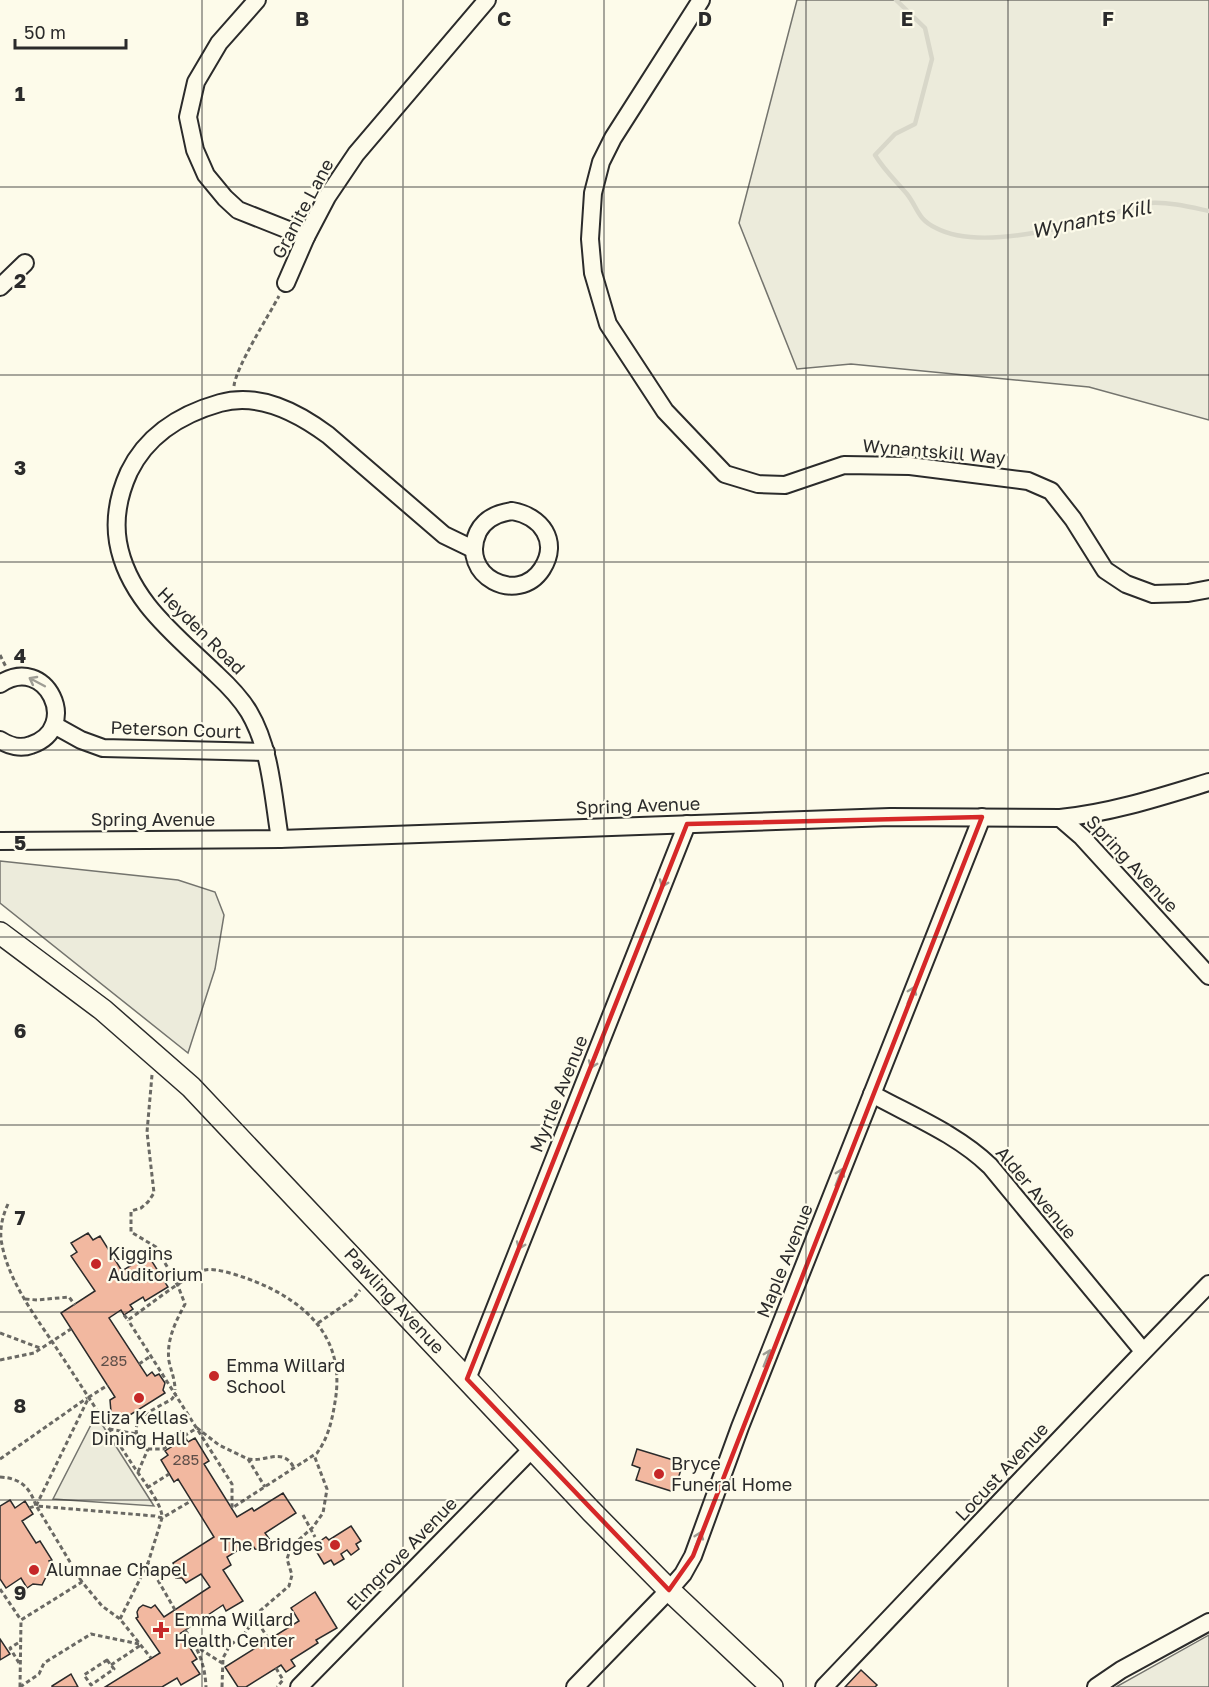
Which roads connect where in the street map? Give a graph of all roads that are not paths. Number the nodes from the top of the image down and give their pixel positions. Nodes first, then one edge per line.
1 (257, 0) edge
2 (487, 0) edge
3 (701, 0) edge
4 (306, 237) junction
5 (25, 263) dead end
6 (286, 283) road end
7 (0, 287) edge
8 (473, 549) junction
9 (1209, 589) edge
10 (0, 684) edge
11 (54, 725) junction
12 (0, 740) edge
13 (266, 752) junction
14 (1209, 782) edge
15 (982, 817) junction
16 (1060, 818) junction
17 (687, 824) junction
18 (280, 839) junction
19 (0, 841) edge
20 (0, 933) edge
21 (1207, 971) edge
22 (872, 1094) junction
23 (1209, 1284) edge
24 (1143, 1351) junction
25 (467, 1379) junction
26 (532, 1449) junction
27 (669, 1590) junction
28 (1209, 1622) edge
29 (299, 1687) edge
30 (575, 1687) edge
31 (772, 1687) edge
32 (824, 1687) edge
33 (1096, 1687) edge

1 - 4 street
2 - 4 street, Granite Lane
3 - 9 street, Wynantskill Way
4 - 6 street, Granite Lane
5 - 7 street
8 - 8 street
8 - 13 street, Heyden Road
11 -> 10 street
11 - 12 street
11 - 13 street, Peterson Court
13 - 18 street, Heyden Road
14 - 16 street
15 - 16 street, Spring Avenue
15 - 17 street, Spring Avenue
22 -> 15 street, Maple Avenue
16 - 21 street, Spring Avenue
17 - 18 street, Spring Avenue
17 -> 25 street, Myrtle Avenue
18 - 19 street, Spring Avenue
20 - 25 main road, Pawling Avenue
22 - 24 street, Alder Avenue
27 -> 22 street, Maple Avenue
23 - 24 street, Locust Avenue
24 - 32 street, Locust Avenue
25 - 26 main road, Pawling Avenue
26 - 27 main road, Pawling Avenue
26 - 29 street, Elmgrove Avenue
27 - 30 street, Maple Avenue
27 - 31 main road, Pawling Avenue
28 - 33 street

